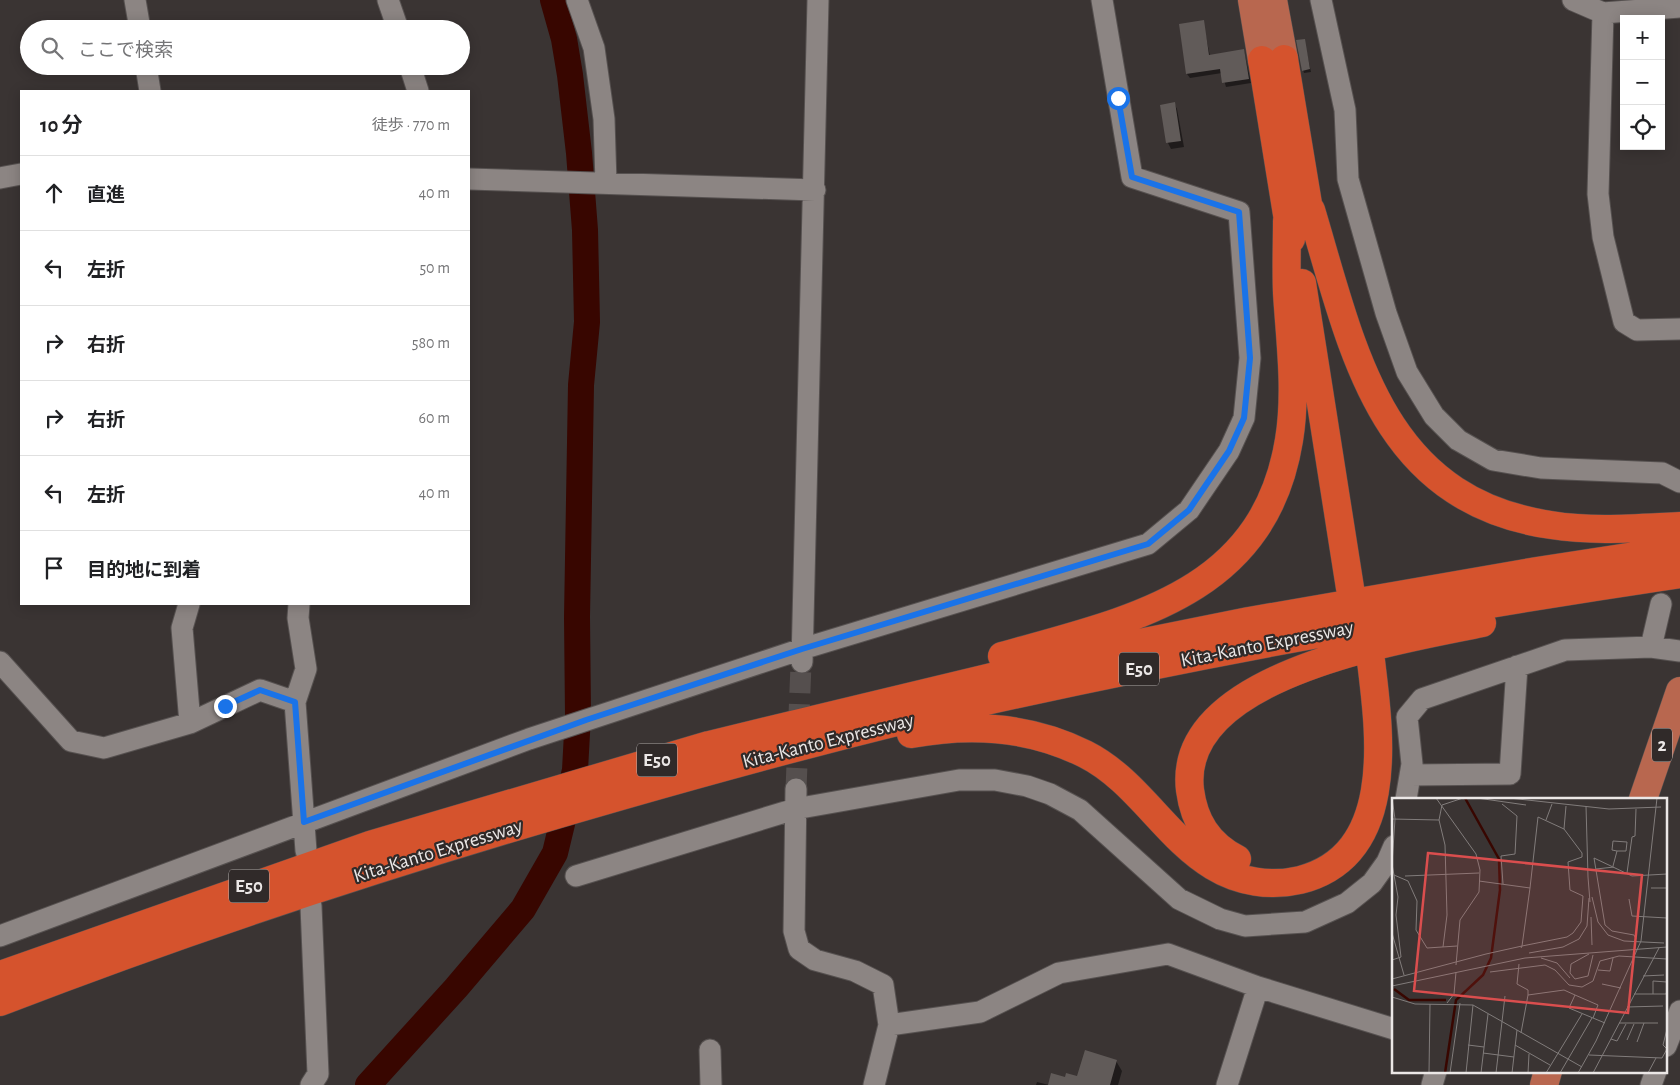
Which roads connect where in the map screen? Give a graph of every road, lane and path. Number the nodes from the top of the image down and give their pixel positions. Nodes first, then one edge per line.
1 (135, 0) edge
2 (388, 0) edge
3 (577, 0) edge
4 (818, 0) edge
5 (1102, 0) edge
6 (1252, 0) edge
7 (1273, 0) edge
8 (1322, 0) edge
9 (1573, 0) edge
10 (1680, 7) edge
11 (1602, 13) junction
12 (138, 20) edge
13 (395, 20) edge
14 (1273, 60) junction
15 (147, 75) edge
16 (413, 75) edge
17 (150, 90) edge
18 (418, 90) edge
19 (20, 174) edge
20 (0, 178) edge
21 (470, 179) edge
22 (599, 183) junction
23 (815, 190) junction
24 (1299, 216) junction
25 (1680, 329) edge
26 (1680, 482) edge
27 (1680, 526) edge
28 (1680, 549) edge
29 (1680, 574) edge
30 (1680, 584) edge
31 (1356, 587) dead end
32 (1661, 604) dead end
33 (189, 605) edge
34 (299, 605) edge
35 (1651, 647) junction
36 (1680, 651) edge
37 (802, 657) junction
38 (0, 662) edge
39 (1517, 666) junction
40 (1680, 691) edge
41 (295, 702) junction
42 (190, 723) junction
43 (1680, 742) edge
44 (709, 745) junction
45 (1410, 775) junction
46 (606, 787) junction
47 (1406, 798) edge
48 (1643, 798) edge
49 (1661, 798) edge
50 (796, 799) junction
51 (304, 822) junction
52 (306, 851) dead end
53 (1392, 851) edge
54 (576, 876) dead end
55 (311, 906) dead end
56 (0, 936) edge
57 (0, 975) edge
58 (1258, 987) junction
59 (0, 1002) edge
60 (1680, 1010) edge
61 (889, 1025) junction
62 (1392, 1028) edge
63 (1672, 1038) edge
64 (710, 1050) dead end
65 (1436, 1072) edge
66 (1548, 1072) edge
67 (1566, 1072) edge
68 (1656, 1072) edge
69 (311, 1085) edge
70 (711, 1085) edge
71 (874, 1085) edge
72 (1227, 1085) edge
73 (1432, 1085) edge
74 (1544, 1085) edge
75 (1561, 1085) edge
76 (1651, 1085) edge

1 - 12 street
2 - 13 street
3 - 22 street
4 - 23 street
5 - 37 street
6 - 14 main road
7 - 14 main road
8 - 26 street
9 - 11 street
10 - 11 street
11 - 25 street
14 - 24 highway
15 - 17 street
16 - 18 street
19 - 20 street
21 - 22 street
22 - 23 street
23 - 37 street
24 - 27 highway
24 - 31 highway
24 - 44 highway
28 - 44 highway, Kita-Kanto Expressway / E50
29 - 46 highway, Kita-Kanto Expressway / E50
30 - 46 highway
32 - 35 street
33 - 42 street
34 - 41 street
35 - 36 street
35 - 39 street
37 - 51 street
38 - 42 street
39 - 45 street
39 - 45 street
40 - 48 main road, 2
41 - 42 street
41 - 51 street
43 - 49 main road, 2
44 - 46 highway, Kita-Kanto Expressway / E50
45 - 47 street
46 - 57 highway, Kita-Kanto Expressway / E50
46 - 59 highway, Kita-Kanto Expressway / E50
50 - 53 street
50 - 54 street
50 - 61 street
51 - 52 street
51 - 56 street
55 - 69 street
58 - 61 street
58 - 62 street
58 - 72 street
60 - 63 street
61 - 71 street
64 - 70 street
65 - 73 street
66 - 74 main road
67 - 75 main road
68 - 76 street

